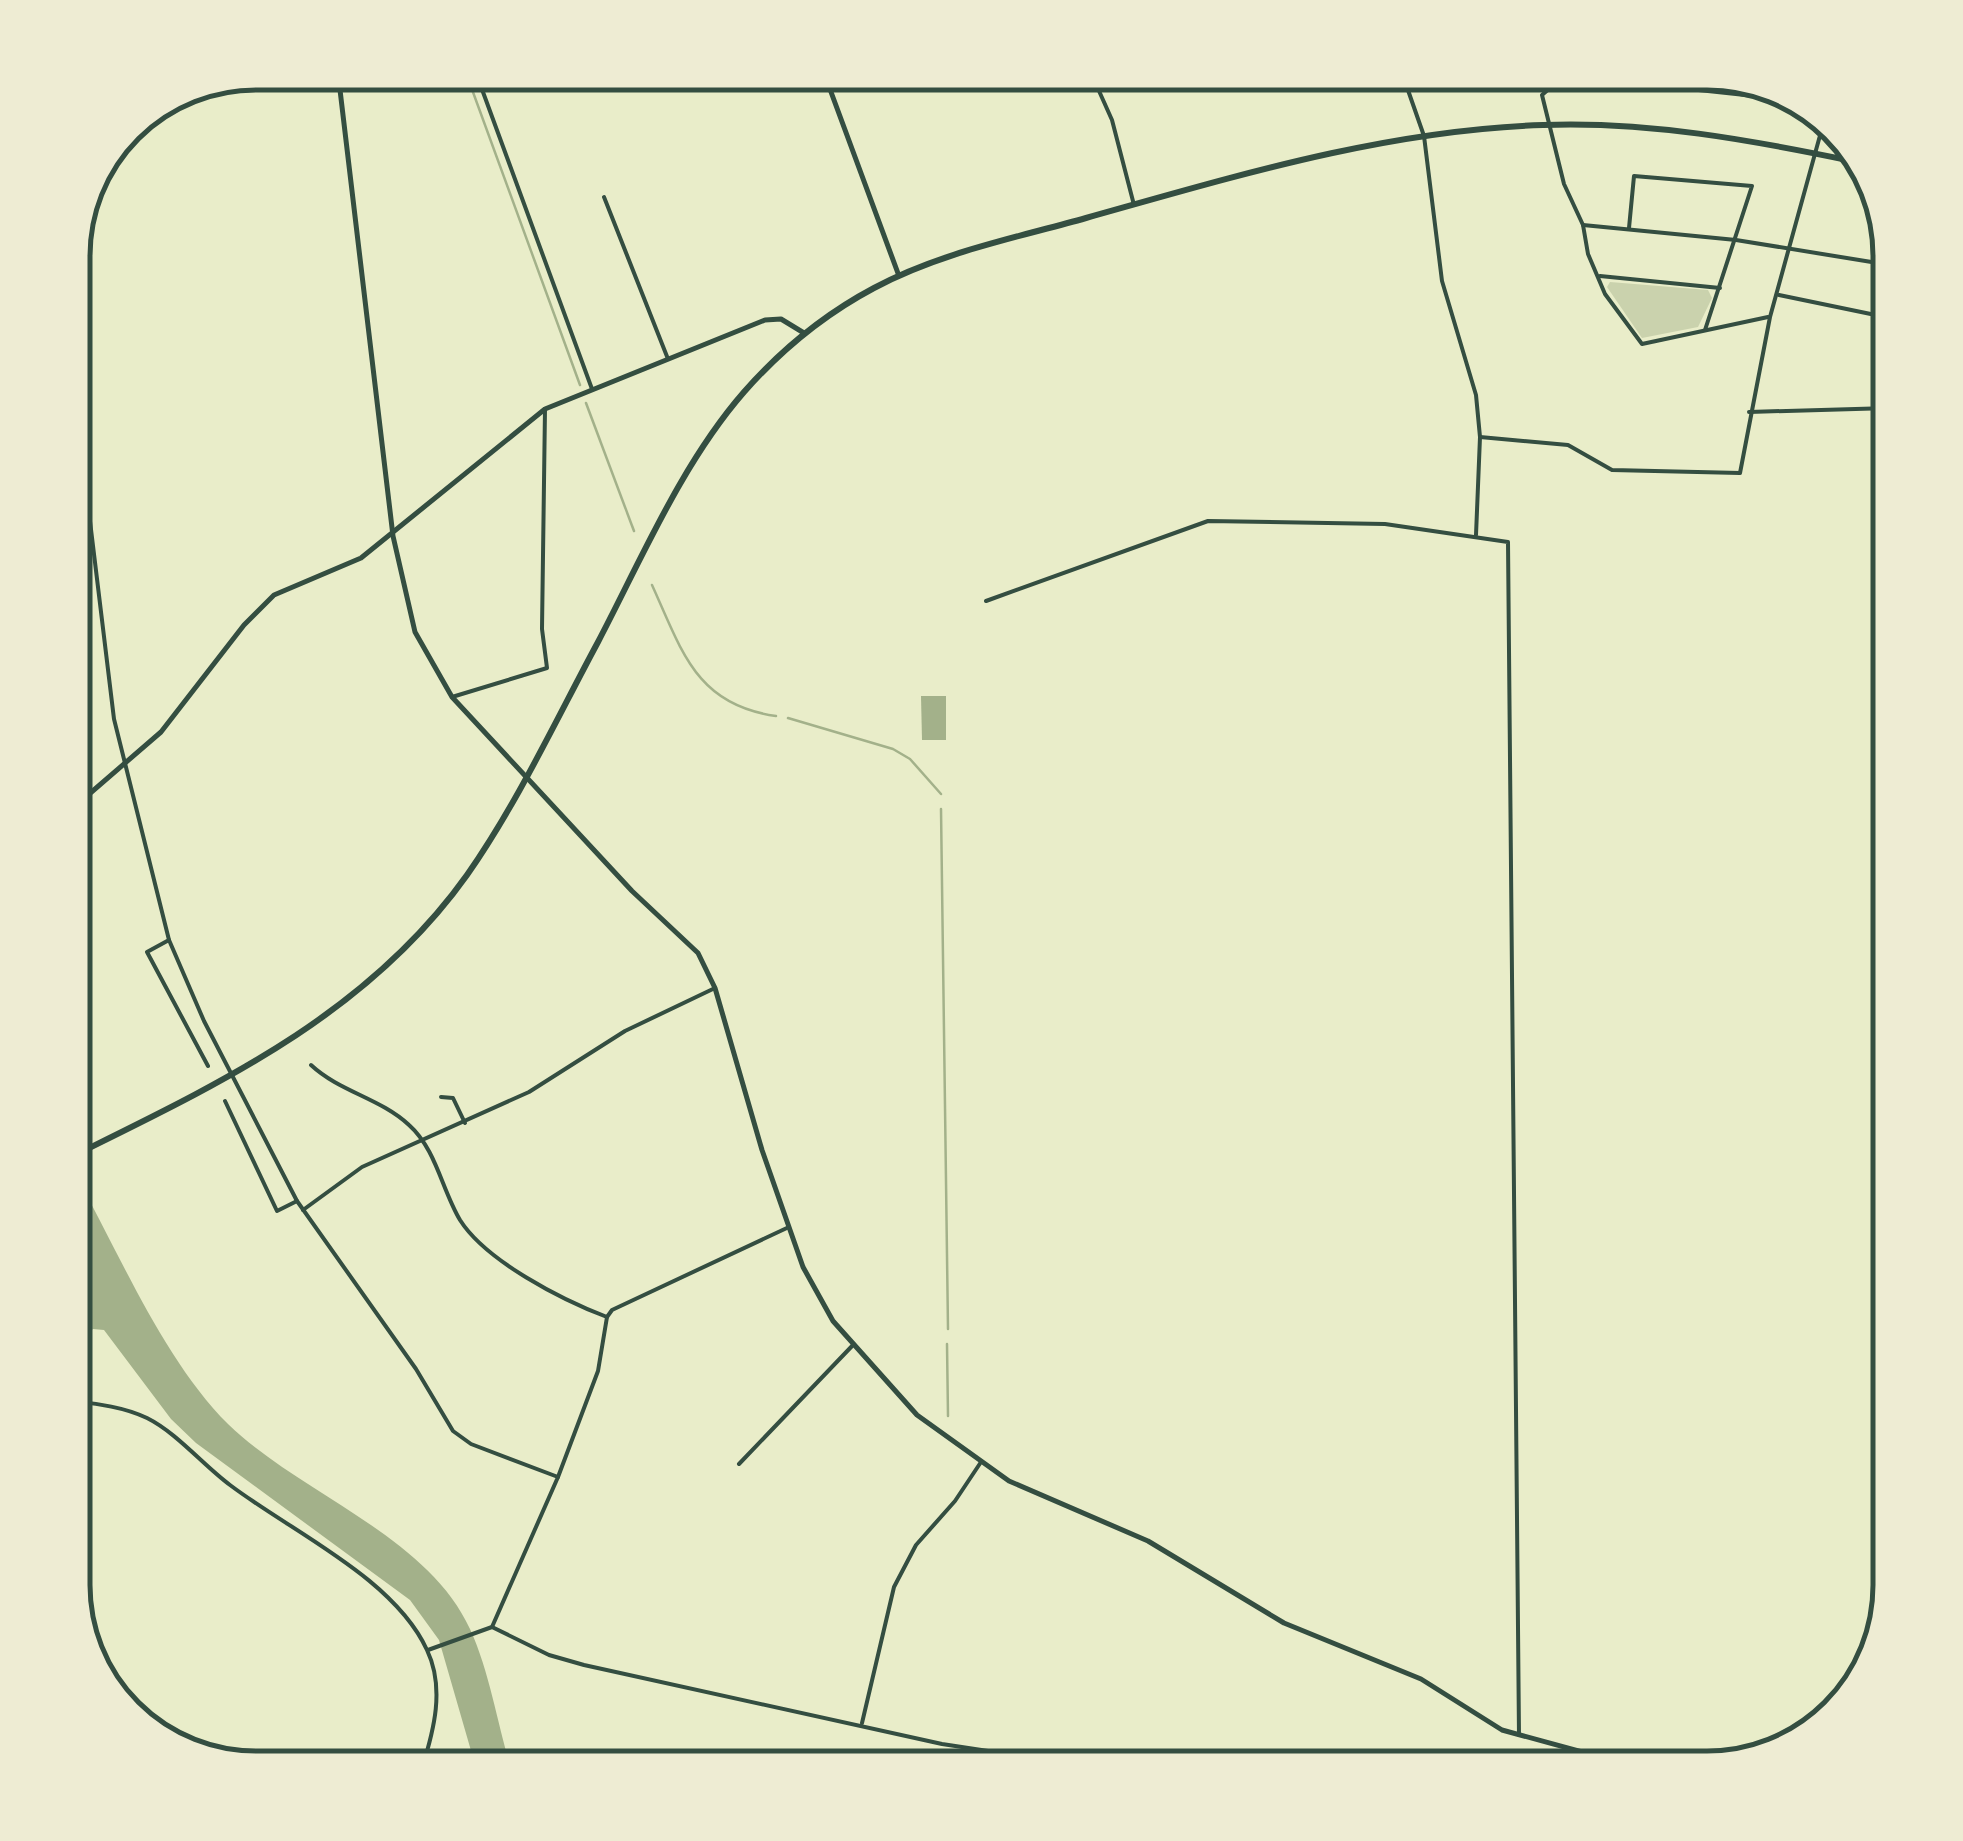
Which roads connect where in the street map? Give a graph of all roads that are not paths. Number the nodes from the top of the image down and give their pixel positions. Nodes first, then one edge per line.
1 (340, 90) edge
2 (483, 90) edge
3 (830, 90) edge
4 (1099, 90) edge
5 (1408, 90) edge
6 (1548, 90) edge
7 (1698, 90) edge
8 (1745, 95) edge
9 (1548, 124) junction
10 (1424, 136) junction
11 (1820, 136) edge
12 (1816, 153) junction
13 (1841, 159) edge
14 (604, 197) dead end
15 (1134, 205) junction
16 (1583, 225) junction
17 (1629, 228) junction
18 (1736, 240) junction
19 (1792, 248) junction
20 (1873, 263) edge
21 (899, 276) junction
22 (1597, 276) junction
23 (1720, 288) junction
24 (1778, 295) junction
25 (1873, 315) edge
26 (1770, 317) junction
27 (1705, 330) junction
28 (804, 334) junction
29 (668, 359) junction
30 (592, 389) junction
31 (1873, 408) edge
32 (545, 409) junction
33 (1749, 412) junction
34 (1480, 436) junction
35 (90, 521) edge
36 (1476, 535) junction
37 (393, 536) junction
38 (986, 601) dead end
39 (452, 697) junction
40 (127, 764) junction
41 (525, 778) junction
42 (90, 794) edge
43 (169, 940) junction
44 (715, 988) junction
45 (311, 1065) dead end
46 (208, 1066) dead end
47 (232, 1076) junction
48 (440, 1097) dead end
49 (226, 1101) dead end
50 (465, 1123) junction
51 (424, 1142) junction
52 (90, 1148) edge
53 (297, 1200) junction
54 (304, 1210) junction
55 (789, 1227) junction
56 (606, 1317) junction
57 (853, 1345) junction
58 (90, 1404) edge
59 (981, 1462) junction
60 (739, 1464) dead end
61 (558, 1477) junction
62 (492, 1627) junction
63 (428, 1650) junction
64 (862, 1723) junction
65 (1518, 1735) junction
66 (426, 1751) edge
67 (989, 1751) edge
68 (1578, 1751) edge

1 - 37 street
2 - 30 street
3 - 21 street
4 - 15 street
5 - 10 street
6 - 9 street
7 - 8 street
9 - 10 main road
9 - 12 main road
9 - 16 street
10 - 15 main road
10 - 34 street
11 - 12 street
12 - 13 main road
12 - 19 street
14 - 29 street
15 - 21 main road
16 - 17 street
16 - 22 street
17 - 18 street
17 - 18 street
18 - 19 street
18 - 23 street
19 - 20 street
19 - 24 street
21 - 28 main road
22 - 23 street
22 - 27 street
23 - 27 street
24 - 25 street
24 - 26 street
26 - 27 street
26 - 33 street
28 - 29 street
28 - 41 main road
29 - 30 street
30 - 32 street
31 - 33 street
32 - 37 street
32 - 39 street
33 - 34 street
34 - 36 street
35 - 40 street
36 - 38 street
36 - 65 street
37 - 39 street
37 - 40 street
39 - 41 street
40 - 42 street
40 - 43 street
41 - 44 street
41 - 47 main road
43 - 46 street
43 - 47 street
44 - 50 street
44 - 55 street
45 - 51 street
47 - 52 main road
47 - 53 street
48 - 50 street
49 - 53 street
50 - 51 street
51 - 54 street
51 - 56 street
53 - 54 street
54 - 61 street
55 - 56 street
55 - 57 street
56 - 61 street
57 - 59 street
57 - 60 street
58 - 63 street
59 - 64 street
59 - 65 street
61 - 62 street
62 - 63 street
62 - 64 street
63 - 66 street
64 - 67 street
65 - 68 street

